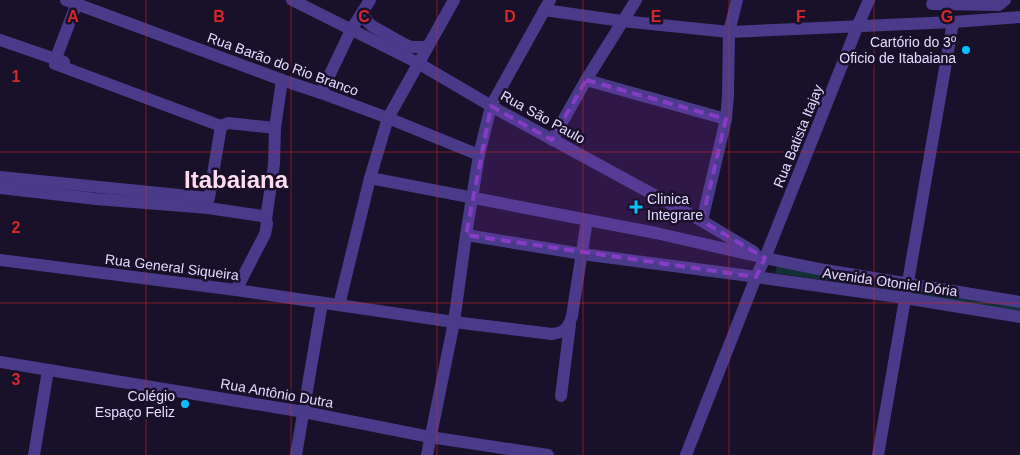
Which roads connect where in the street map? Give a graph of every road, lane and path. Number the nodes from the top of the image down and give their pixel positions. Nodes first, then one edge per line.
1 (292, 0) edge
2 (370, 0) edge
3 (454, 0) edge
4 (636, 0) edge
5 (737, 0) edge
6 (870, 0) edge
7 (1005, 0) edge
8 (74, 1) edge
9 (932, 2) edge
10 (547, 5) edge
11 (363, 12) junction
12 (1020, 17) edge
13 (622, 21) junction
14 (954, 22) junction
15 (932, 23) junction
16 (858, 25) junction
17 (886, 25) junction
18 (351, 30) junction
19 (729, 32) junction
20 (0, 40) edge
21 (427, 47) junction
22 (56, 62) junction
23 (418, 63) junction
24 (282, 80) junction
25 (586, 80) junction
26 (321, 93) junction
27 (490, 106) junction
28 (388, 118) junction
29 (726, 119) junction
30 (225, 125) junction
31 (275, 128) junction
32 (552, 140) junction
33 (479, 156) junction
34 (0, 177) edge
35 (370, 178) junction
36 (16, 184) junction
37 (0, 188) edge
38 (472, 197) junction
39 (211, 205) junction
40 (264, 217) junction
41 (587, 220) junction
42 (702, 221) junction
43 (466, 235) junction
44 (582, 254) junction
45 (765, 258) junction
46 (0, 260) edge
47 (756, 277) junction
48 (908, 282) junction
49 (236, 290) junction
50 (905, 298) junction
51 (322, 302) junction
52 (1020, 302) edge
53 (339, 305) junction
54 (1020, 317) edge
55 (454, 322) junction
56 (567, 328) junction
57 (0, 362) edge
58 (48, 370) junction
59 (561, 396) dead end
60 (304, 412) junction
61 (430, 437) junction
62 (34, 455) edge
63 (296, 455) edge
64 (427, 455) edge
65 (548, 455) edge
66 (686, 455) edge
67 (878, 455) edge

1 - 18 street, Rua São Paulo
2 - 11 street
3 - 21 street
4 - 13 street
5 - 19 street
6 - 16 street, Rua Batista Itajay
6 - 17 street
7 - 9 street
8 - 22 street
8 - 24 street, Rua Barão do Rio Branco
9 - 15 street
10 - 13 street
10 - 27 street
11 - 18 street
11 - 21 street
12 - 14 street
13 - 19 street
13 - 25 street
14 - 15 street
14 - 48 street
15 - 17 street
16 - 17 street
16 - 19 street
16 - 45 street, Rua Batista Itajay
18 - 23 street, Rua São Paulo
18 - 26 street
19 - 29 street
20 - 22 street
21 - 23 street
22 - 30 street
23 - 27 street, Rua São Paulo
23 - 28 street
24 - 26 street, Rua Barão do Rio Branco
24 - 31 street
25 - 29 street
25 - 32 street
26 - 28 street, Rua Barão do Rio Branco
27 - 32 street, Rua São Paulo
27 - 33 street
28 - 33 street, Rua Barão do Rio Branco
28 - 35 street
29 - 42 street
30 - 31 street
30 - 39 street
31 - 40 street
32 - 42 street, Rua São Paulo
33 - 38 street
34 - 36 street
35 - 38 street, Avenida Otoniel Dória
35 - 53 street
36 - 37 street
36 - 39 street
38 - 41 street, Avenida Otoniel Dória
38 - 43 street
39 - 40 street
40 - 49 street
41 - 44 street
41 - 45 street, Avenida Otoniel Dória
42 - 45 street, Rua São Paulo
43 - 44 street, Avenida Otoniel Dória
43 - 55 street
44 - 47 street, Avenida Otoniel Dória
44 - 56 street
45 - 47 street, Rua Batista Itajay
45 - 48 street, Avenida Otoniel Dória
46 - 49 street, Rua General Siqueira
47 - 50 street, Avenida Otoniel Dória
47 - 66 street, Rua Batista Itajay
48 - 50 street
48 - 52 street, Avenida Otoniel Dória
49 - 51 street, Rua General Siqueira
50 - 54 street, Avenida Otoniel Dória
50 - 67 street
51 - 53 street, Rua General Siqueira
51 - 60 street
53 - 55 street, Rua General Siqueira
55 - 56 street, Rua General Siqueira
55 - 61 street
56 - 59 street
57 - 58 street, Rua Antônio Dutra
58 - 60 street, Rua Antônio Dutra
58 - 62 street
60 - 61 street, Rua Antônio Dutra
60 - 63 street
61 - 64 street
61 - 65 street, Rua Antônio Dutra

